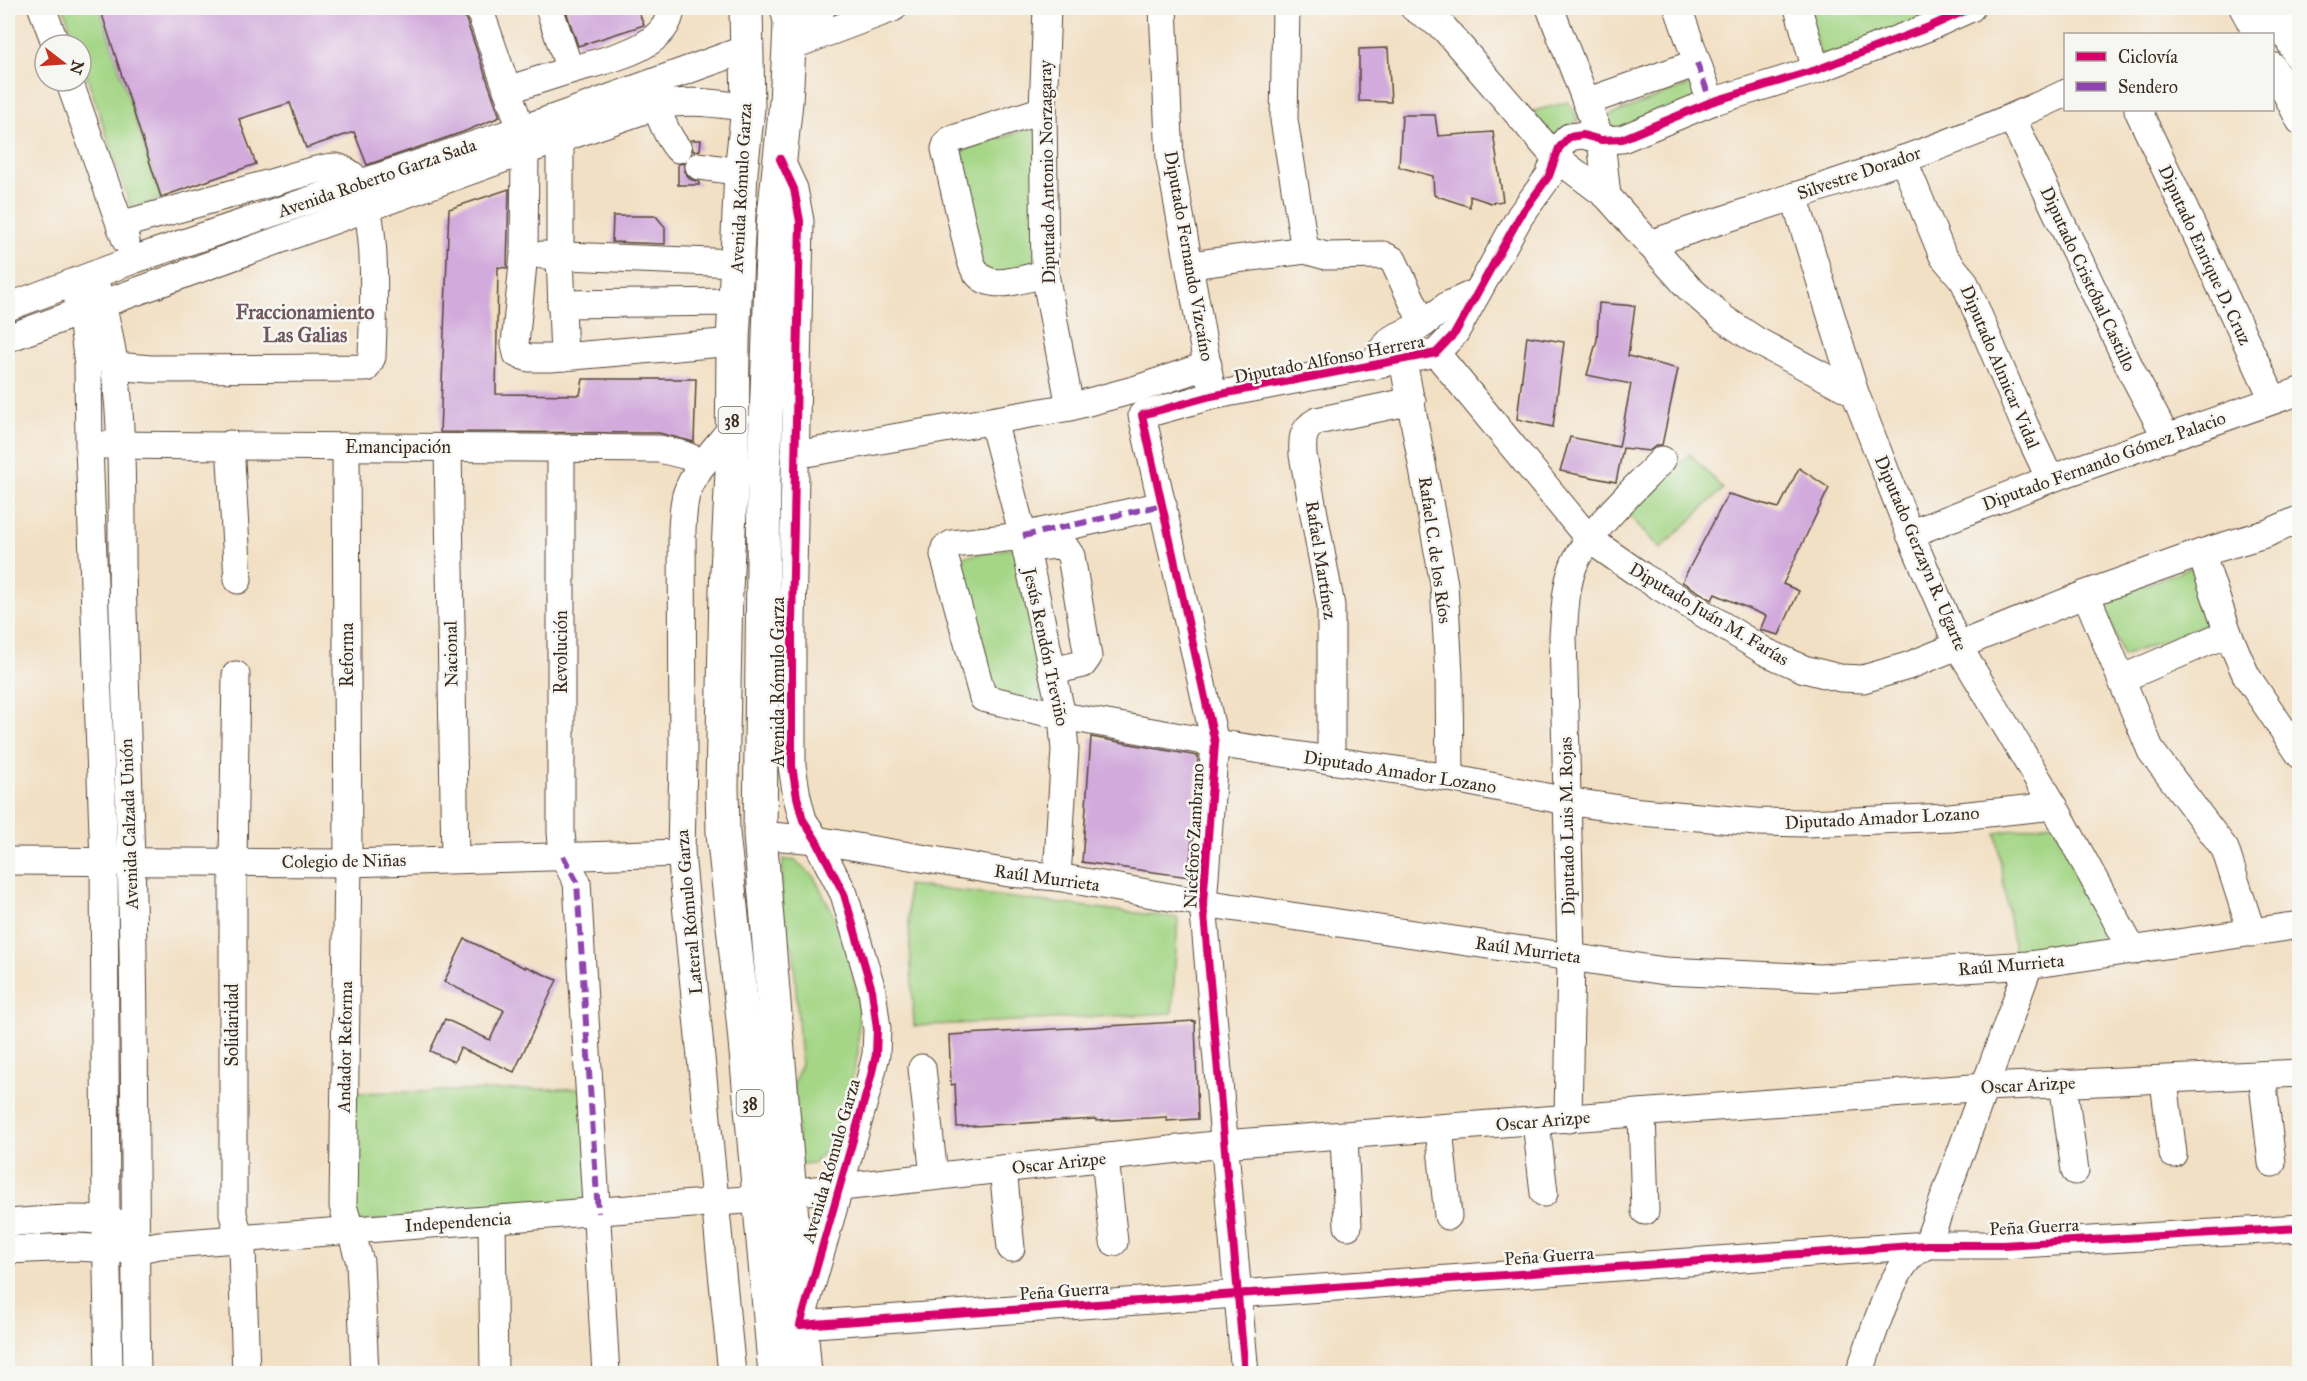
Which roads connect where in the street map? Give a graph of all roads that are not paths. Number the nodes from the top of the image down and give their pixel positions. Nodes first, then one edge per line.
1 (42, 8) edge
2 (479, 8) edge
3 (549, 8) edge
4 (671, 8) edge
5 (746, 8) edge
6 (822, 8) edge
7 (893, 8) edge
8 (1047, 8) edge
9 (1163, 8) edge
10 (1286, 8) edge
11 (1414, 8) edge
12 (1550, 8) edge
13 (1678, 8) edge
14 (1798, 8) edge
15 (1971, 8) edge
16 (2272, 8) edge
17 (1925, 17) edge
18 (1442, 18) edge
19 (788, 19) edge
20 (51, 33) edge
21 (746, 49) junction
22 (2300, 62) edge
23 (1697, 63) junction
24 (570, 70) junction
25 (1816, 70) junction
26 (2274, 70) edge
27 (507, 90) junction
28 (73, 93) edge
29 (2064, 94) edge
30 (653, 95) junction
31 (1586, 102) junction
32 (1711, 102) junction
33 (748, 108) junction
34 (1043, 110) junction
35 (2138, 111) edge
36 (2012, 118) junction
37 (2300, 121) edge
38 (559, 128) junction
39 (523, 140) junction
40 (1601, 140) junction
41 (678, 149) dead end
42 (1556, 156) junction
43 (780, 159) junction
44 (1902, 159) junction
45 (699, 166) dead end
46 (741, 172) junction
47 (358, 184) junction
48 (1607, 196) junction
49 (1794, 196) junction
50 (369, 209) junction
51 (120, 225) junction
52 (1649, 244) junction
53 (1305, 250) junction
54 (524, 254) junction
55 (560, 256) junction
56 (133, 260) junction
57 (736, 263) junction
58 (1191, 265) junction
59 (1045, 274) junction
60 (83, 280) junction
61 (1475, 293) junction
62 (10, 299) edge
63 (735, 302) junction
64 (561, 304) junction
65 (92, 307) junction
66 (1423, 324) junction
67 (8, 338) edge
68 (733, 342) junction
69 (1436, 353) junction
70 (564, 357) junction
71 (1404, 360) junction
72 (1208, 364) junction
73 (115, 366) junction
74 (1374, 366) junction
75 (2300, 391) edge
76 (1855, 393) junction
77 (1211, 396) junction
78 (2273, 399) junction
79 (1412, 401) junction
80 (1070, 407) junction
81 (1142, 415) joint
82 (993, 421) junction
83 (732, 428) junction
84 (2167, 439) junction
85 (119, 444) junction
86 (230, 444) junction
87 (89, 446) junction
88 (346, 448) junction
89 (448, 448) junction
90 (561, 448) junction
91 (795, 455) junction
92 (1662, 460) dead end
93 (704, 463) junction
94 (2050, 479) junction
95 (1163, 505) junction
96 (2300, 519) edge
97 (1910, 534) junction
98 (1589, 539) junction
99 (1024, 543) junction
100 (2201, 553) junction
101 (238, 580) dead end
102 (2086, 594) junction
103 (2228, 633) junction
104 (1958, 646) junction
105 (1052, 671) junction
106 (236, 675) dead end
107 (2121, 679) junction
108 (1062, 716) junction
109 (1215, 743) junction
110 (2300, 755) edge
111 (1331, 760) junction
112 (1450, 778) junction
113 (1566, 801) junction
114 (2055, 806) junction
115 (760, 836) junction
116 (816, 840) junction
117 (681, 853) junction
118 (563, 856) junction
119 (455, 859) junction
120 (8, 861) edge
121 (104, 861) junction
122 (131, 862) junction
123 (232, 862) junction
124 (348, 863) junction
125 (1057, 877) junction
126 (1203, 903) junction
127 (2300, 925) edge
128 (2252, 933) junction
129 (2133, 951) junction
130 (1570, 956) junction
131 (2029, 965) junction
132 (922, 1068) dead end
133 (2300, 1073) edge
134 (2262, 1075) junction
135 (2164, 1081) junction
136 (2063, 1083) junction
137 (1985, 1087) junction
138 (1642, 1113) junction
139 (1568, 1119) junction
140 (1536, 1122) junction
141 (1439, 1129) junction
142 (1344, 1136) junction
143 (1223, 1144) junction
144 (2173, 1154) dead end
145 (1105, 1158) junction
146 (2272, 1163) dead end
147 (1003, 1169) junction
148 (2075, 1171) dead end
149 (934, 1176) junction
150 (841, 1186) junction
151 (1544, 1193) dead end
152 (774, 1196) junction
153 (717, 1202) junction
154 (1645, 1211) dead end
155 (598, 1213) junction
156 (1448, 1216) dead end
157 (105, 1220) junction
158 (492, 1220) junction
159 (8, 1222) edge
160 (1348, 1226) dead end
161 (2300, 1228) edge
162 (350, 1230) junction
163 (241, 1239) junction
164 (143, 1241) junction
165 (1114, 1242) dead end
166 (1927, 1245) junction
167 (107, 1247) junction
168 (1011, 1248) dead end
169 (8, 1250) edge
170 (1239, 1293) junction
171 (800, 1325) junction
172 (109, 1374) edge
173 (137, 1374) edge
174 (246, 1374) edge
175 (365, 1374) edge
176 (494, 1374) edge
177 (606, 1374) edge
178 (732, 1374) edge
179 (775, 1374) edge
180 (805, 1374) edge
181 (1245, 1374) edge
182 (1859, 1374) edge

1 - 20 street
2 - 27 street
3 - 24 street
4 - 24 street
5 - 21 main road, Avenida Rómulo Garza / 38
6 - 19 street
7 - 19 street
8 - 34 street, Diputado Antonio Norzagaray
9 - 58 street, Diputado Fernando Vizcaíno
10 - 53 street
11 - 18 street
12 - 31 street
13 - 23 street
14 - 25 street
15 - 17 street
16 - 22 street
17 - 25 street
18 - 42 street
19 - 43 main road, Avenida Rómulo Garza / 38
21 - 30 street, Avenida Roberto Garza Sada
21 - 33 main road, Avenida Rómulo Garza / 38
23 - 31 street
23 - 32 street
24 - 27 street
25 - 32 street
26 - 37 street
27 - 39 street
28 - 51 street
29 - 36 street, Silvestre Dorador
30 - 33 street, Avenida Roberto Garza Sada
30 - 38 street, Avenida Roberto Garza Sada
30 - 41 street
31 - 40 street
32 - 40 street
33 - 46 main road, Avenida Rómulo Garza / 38
34 - 59 street, Diputado Antonio Norzagaray
34 - 59 street
35 - 78 street, Diputado Enrique D. Cruz
36 - 44 street, Silvestre Dorador
36 - 84 street, Diputado Cristóbal Castillo
38 - 39 street, Avenida Roberto Garza Sada
38 - 55 street
39 - 47 street, Avenida Roberto Garza Sada
39 - 50 street, Avenida Roberto Garza Sada
39 - 54 street
40 - 42 street
40 - 48 street
42 - 48 street
42 - 61 street, Diputado Alfonso Herrera
43 - 91 street, Avenida Rómulo Garza
43 - 115 main road, Avenida Rómulo Garza / 38
44 - 49 street, Silvestre Dorador
44 - 94 street, Diputado Almicar Vidal
45 - 46 street
46 - 57 main road, Avenida Rómulo Garza / 38
47 - 50 street
47 - 51 street
47 - 56 street, Avenida Roberto Garza Sada
48 - 52 street
49 - 52 street, Silvestre Dorador
49 - 76 street, Diputado Gerzayn R. Ugarte
50 - 65 street, Avenida Roberto Garza Sada
50 - 73 street
51 - 56 street
52 - 76 street
53 - 58 street
53 - 66 street
54 - 55 street
54 - 70 street
55 - 57 street
55 - 64 street
56 - 60 street, Avenida Roberto Garza Sada
57 - 63 main road, Avenida Rómulo Garza / 38
58 - 72 street, Diputado Fernando Vizcaíno
59 - 80 street, Diputado Antonio Norzagaray
60 - 62 street, Avenida Roberto Garza Sada
60 - 65 street, Avenida Calzada Unión
61 - 66 street
61 - 69 street, Diputado Alfonso Herrera
63 - 64 street
63 - 68 main road, Avenida Rómulo Garza / 38
64 - 70 street
65 - 67 street, Avenida Roberto Garza Sada
65 - 73 street, Avenida Calzada Unión
65 - 87 street, Avenida Calzada Unión
66 - 74 street
68 - 70 street
68 - 83 main road, Avenida Rómulo Garza / 38
69 - 71 street, Diputado Alfonso Herrera
69 - 98 street, Diputado Juán M. Farías
71 - 74 street, Diputado Alfonso Herrera
71 - 79 street, Rafael C. de los Ríos
72 - 77 street, Diputado Fernando Vizcaíno
72 - 80 street, Diputado Alfonso Herrera
73 - 85 street, Avenida Calzada Unión
74 - 77 street, Diputado Alfonso Herrera
75 - 78 street, Diputado Fernando Gómez Palacio
76 - 97 street, Diputado Gerzayn R. Ugarte
77 - 81 street, Diputado Alfonso Herrera
78 - 84 street, Diputado Fernando Gómez Palacio
79 - 111 street, Rafael Martínez
79 - 112 street, Rafael C. de los Ríos
80 - 82 street, Diputado Alfonso Herrera
81 - 95 street, Nicéforo Zambrano
82 - 91 street, Diputado Alfonso Herrera
82 - 99 street, Jesús Rendón Treviño
83 - 93 street, Lateral Rómulo Garza
83 - 152 main road, Avenida Rómulo Garza / 38
84 - 94 street, Diputado Fernando Gómez Palacio
85 - 86 street, Emancipación
85 - 87 street, Emancipación
85 - 122 street, Avenida Calzada Unión
86 - 88 street, Emancipación
86 - 101 street
87 - 121 street, Avenida Calzada Unión
88 - 89 street, Emancipación
88 - 124 street, Reforma
89 - 90 street, Emancipación
89 - 119 street, Nacional
90 - 93 street, Emancipación
90 - 118 street, Revolución
91 - 116 street, Avenida Rómulo Garza
92 - 98 street, Diputado Luis M. Rojas
93 - 117 street, Lateral Rómulo Garza
94 - 97 street, Diputado Fernando Gómez Palacio
95 - 99 street
95 - 109 street, Nicéforo Zambrano
96 - 100 street, Diputado Juán M. Farías
97 - 104 street, Diputado Gerzayn R. Ugarte
98 - 104 street, Diputado Juán M. Farías
98 - 113 street, Diputado Luis M. Rojas
99 - 105 street, Jesús Rendón Treviño
99 - 105 street
99 - 108 street, Diputado Amador Lozano
100 - 102 street, Diputado Juán M. Farías
100 - 103 street
102 - 104 street, Diputado Juán M. Farías
102 - 107 street
103 - 107 street
103 - 110 street
104 - 114 street, Diputado Gerzayn R. Ugarte
105 - 108 street, Jesús Rendón Treviño
106 - 123 street, Solidaridad
107 - 128 street
108 - 109 street, Diputado Amador Lozano
108 - 125 street, Jesús Rendón Treviño
109 - 111 street, Diputado Amador Lozano
109 - 126 street, Nicéforo Zambrano
111 - 112 street, Diputado Amador Lozano
112 - 113 street, Diputado Amador Lozano
113 - 114 street, Diputado Amador Lozano
113 - 130 street, Diputado Luis M. Rojas
114 - 129 street, Diputado Gerzayn R. Ugarte
115 - 116 street, Raúl Murrieta
115 - 152 main road, Avenida Rómulo Garza / 38
116 - 125 street, Raúl Murrieta
116 - 150 street, Avenida Rómulo Garza
117 - 118 street, Colegio de Niñas
117 - 153 street, Lateral Rómulo Garza
118 - 119 street, Colegio de Niñas
118 - 155 street
119 - 124 street, Colegio de Niñas
120 - 121 street, Colegio de Niñas
121 - 122 street, Colegio de Niñas
121 - 157 street, Avenida Calzada Unión
122 - 123 street, Colegio de Niñas
122 - 164 street, Avenida Calzada Unión
123 - 124 street, Colegio de Niñas
123 - 163 street, Solidaridad
124 - 162 street, Andador Reforma
125 - 126 street, Raúl Murrieta
126 - 130 street, Raúl Murrieta
126 - 143 street, Nicéforo Zambrano
127 - 128 street, Raúl Murrieta
128 - 129 street, Raúl Murrieta
129 - 131 street, Raúl Murrieta
130 - 131 street, Raúl Murrieta
130 - 139 street, Diputado Luis M. Rojas
131 - 137 street
132 - 149 street
133 - 134 street, Oscar Arizpe
134 - 135 street, Oscar Arizpe
134 - 146 street
135 - 136 street, Oscar Arizpe
135 - 144 street
136 - 137 street, Oscar Arizpe
136 - 148 street
137 - 138 street, Oscar Arizpe
137 - 166 street
138 - 139 street, Oscar Arizpe
138 - 154 street
139 - 140 street, Oscar Arizpe
140 - 141 street, Oscar Arizpe
140 - 151 street
141 - 142 street, Oscar Arizpe
141 - 156 street
142 - 143 street, Oscar Arizpe
142 - 160 street
143 - 145 street, Oscar Arizpe
143 - 170 street, Nicéforo Zambrano
145 - 147 street, Oscar Arizpe
145 - 165 street
147 - 149 street, Oscar Arizpe
147 - 168 street
149 - 150 street, Oscar Arizpe
150 - 152 street, Oscar Arizpe
150 - 171 street, Avenida Rómulo Garza
152 - 153 street, Independencia
152 - 171 main road, Avenida Rómulo Garza / 38
152 - 179 main road, Avenida Rómulo Garza / 38
153 - 155 street, Independencia
153 - 178 street, Lateral Rómulo Garza
155 - 158 street, Independencia
155 - 177 street
157 - 159 street
157 - 164 street
157 - 167 street, Avenida Calzada Unión
158 - 162 street, Independencia
158 - 176 street
161 - 166 street, Peña Guerra
162 - 163 street, Independencia
162 - 175 street
163 - 164 street, Independencia
163 - 174 street, Solidaridad
164 - 167 street
164 - 173 street, Avenida Calzada Unión
166 - 170 street, Peña Guerra
166 - 182 street
167 - 169 street
167 - 172 street, Avenida Calzada Unión
170 - 171 street, Peña Guerra
170 - 181 street, Nicéforo Zambrano
171 - 180 main road, Avenida Rómulo Garza / 38

